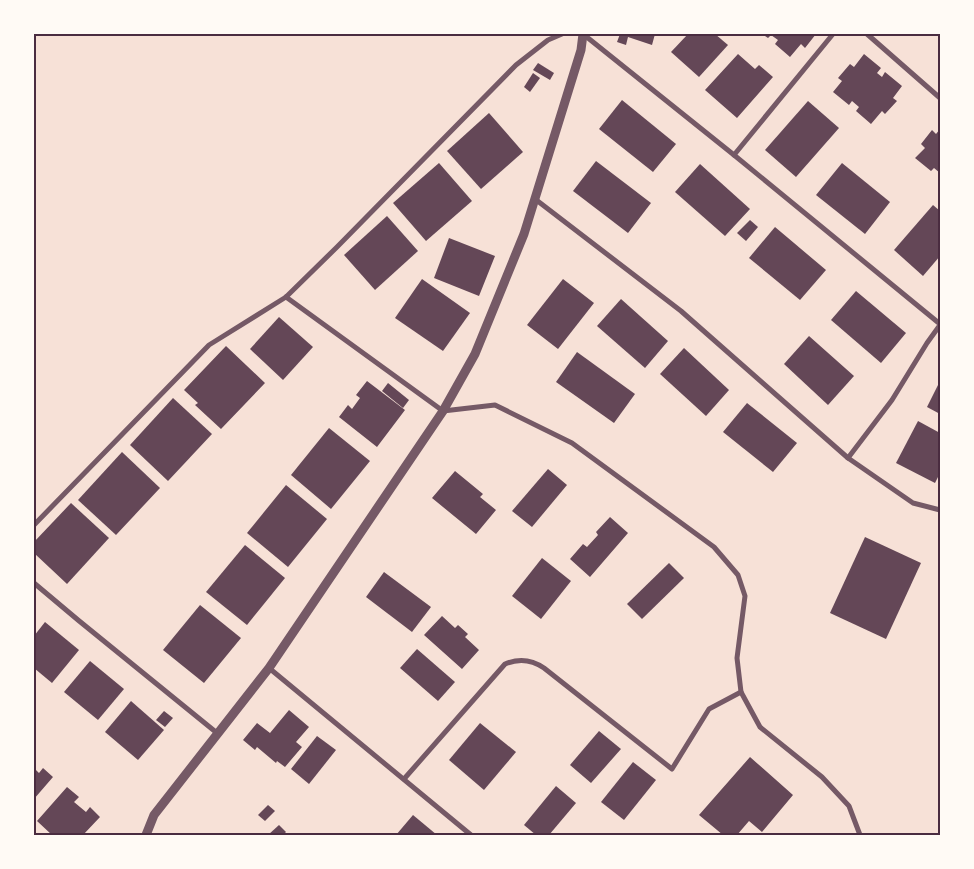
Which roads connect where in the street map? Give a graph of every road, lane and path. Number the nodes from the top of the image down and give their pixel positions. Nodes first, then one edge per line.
1 (562, 34) edge
2 (583, 34) edge
3 (833, 34) edge
4 (867, 34) edge
5 (940, 98) edge
6 (734, 154) junction
7 (535, 199) junction
8 (286, 297) junction
9 (940, 324) edge
10 (443, 411) junction
11 (848, 458) junction
12 (940, 510) edge
13 (34, 525) edge
14 (34, 583) edge
15 (269, 668) junction
16 (741, 692) junction
17 (218, 734) junction
18 (404, 779) junction
19 (146, 835) edge
20 (470, 835) edge
21 (860, 835) edge

1 - 8 street
2 - 6 street
2 - 7 street
3 - 6 street
4 - 5 street
6 - 9 street
7 - 10 street
7 - 11 street
8 - 10 street
8 - 13 street
9 - 11 street
10 - 15 street
10 - 16 street
11 - 12 street
14 - 17 street
15 - 17 street
15 - 18 street
16 - 18 street
16 - 21 street
17 - 19 street
18 - 20 street

